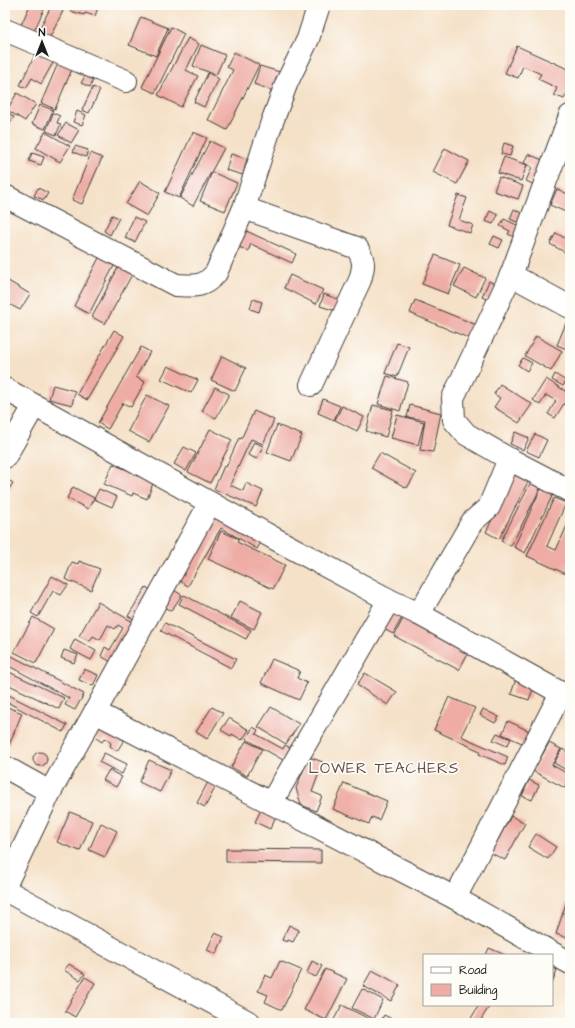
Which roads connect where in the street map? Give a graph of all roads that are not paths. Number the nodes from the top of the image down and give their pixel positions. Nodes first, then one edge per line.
1 (319, 5) edge
2 (5, 30) edge
3 (126, 81) dead end
4 (570, 116) edge
5 (565, 145) edge
6 (5, 196) edge
7 (244, 208) junction
8 (511, 275) junction
9 (570, 307) edge
10 (311, 385) dead end
11 (5, 389) edge
12 (34, 406) junction
13 (5, 457) edge
14 (509, 459) junction
15 (570, 491) edge
16 (210, 503) junction
17 (389, 600) junction
18 (419, 614) junction
19 (565, 695) edge
20 (95, 712) junction
21 (5, 767) edge
22 (50, 792) junction
23 (271, 803) junction
24 (5, 886) edge
25 (5, 890) edge
26 (455, 898) junction
27 (553, 954) edge
28 (553, 954) edge
29 (570, 964) edge
30 (250, 1023) edge

1 - 7 street
2 - 3 street
4 - 5 street
5 - 8 street
6 - 7 street
7 - 10 street
8 - 9 street
8 - 14 street
11 - 12 street
12 - 13 street
12 - 16 street
14 - 15 street
14 - 18 street
16 - 17 street
16 - 20 street
17 - 18 street
17 - 23 street
18 - 19 street
19 - 26 street
20 - 22 street
20 - 23 street
21 - 22 street
22 - 24 street
23 - 26 street
25 - 30 street
26 - 27 street
28 - 29 street

